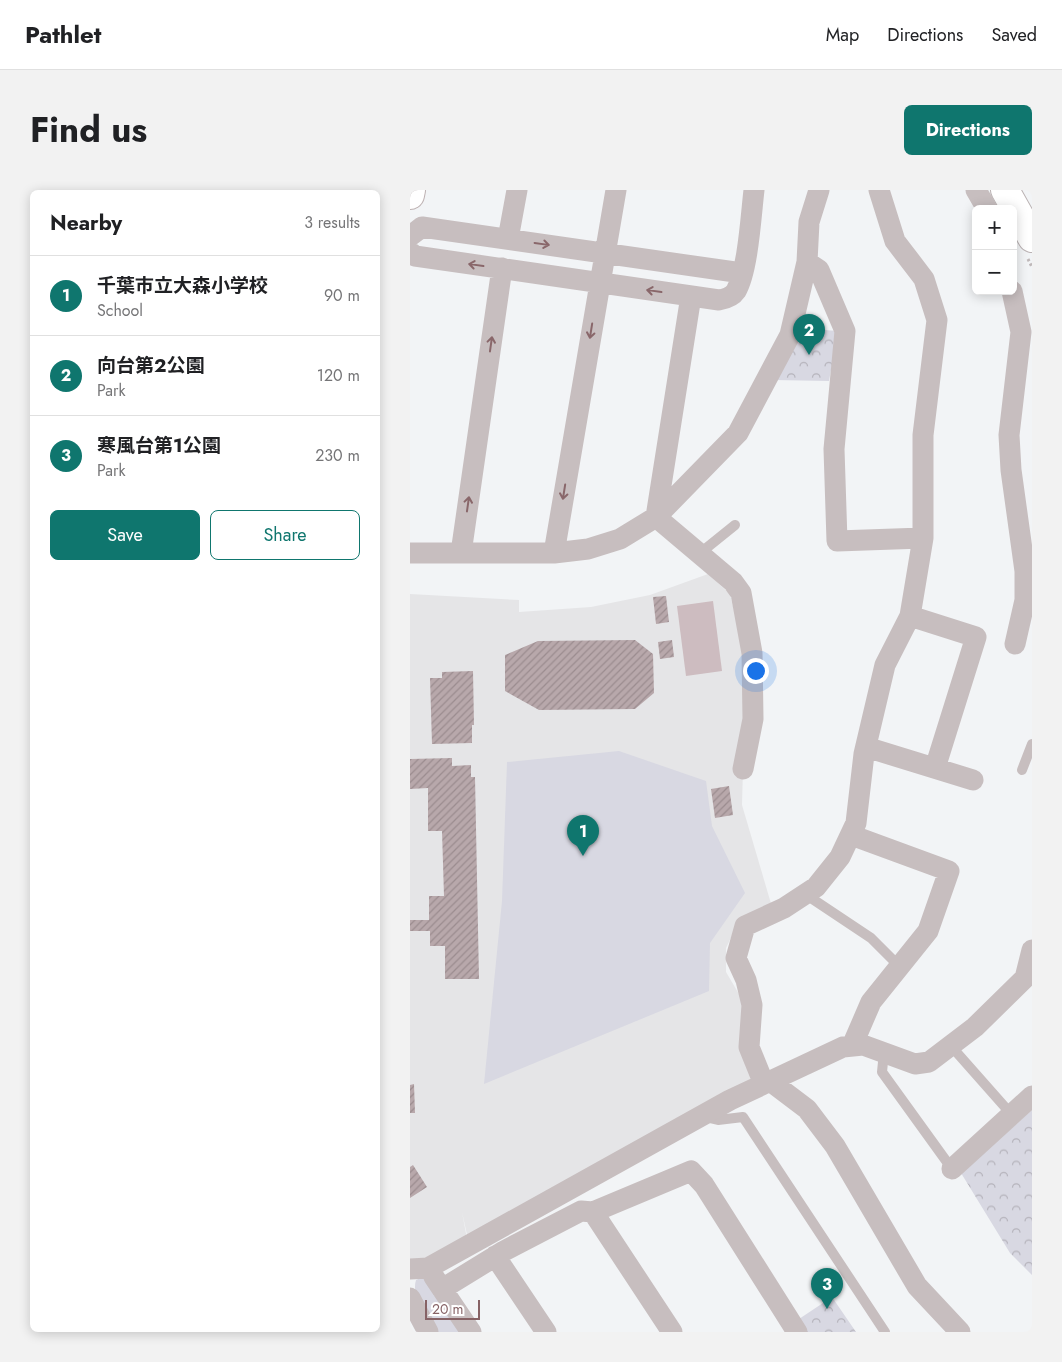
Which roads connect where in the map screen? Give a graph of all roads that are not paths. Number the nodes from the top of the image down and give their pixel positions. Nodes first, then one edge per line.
1 (411, 190) edge
2 (517, 190) edge
3 (616, 190) edge
4 (754, 190) edge
5 (819, 190) edge
6 (879, 190) edge
7 (976, 190) edge
8 (1005, 190) edge
9 (410, 195) edge
10 (985, 205) edge
11 (410, 236) edge
12 (1032, 238) edge
13 (508, 239) junction
14 (410, 252) edge
15 (605, 254) junction
16 (807, 262) junction
17 (502, 268) junction
18 (742, 275) junction
19 (598, 283) junction
20 (1013, 295) edge
21 (691, 296) junction
22 (1023, 410) edge
23 (656, 517) junction
24 (735, 525) dead end
25 (923, 538) junction
26 (554, 552) junction
27 (410, 553) edge
28 (461, 553) junction
29 (699, 554) junction
30 (910, 616) junction
31 (1015, 644) dead end
32 (1032, 744) edge
33 (866, 748) junction
34 (935, 768) junction
35 (743, 769) dead end
36 (1022, 770) dead end
37 (973, 780) dead end
38 (851, 835) junction
39 (805, 894) junction
40 (1032, 950) edge
41 (900, 967) junction
42 (852, 1046) junction
43 (951, 1046) junction
44 (884, 1052) junction
45 (767, 1082) junction
46 (1032, 1096) edge
47 (1012, 1115) junction
48 (702, 1116) junction
49 (952, 1169) joint
50 (593, 1212) junction
51 (496, 1256) junction
52 (419, 1269) edge
53 (442, 1289) junction
54 (410, 1298) edge
55 (787, 1328) edge
56 (428, 1332) edge
57 (471, 1332) edge
58 (546, 1332) edge
59 (672, 1332) edge
60 (885, 1332) edge
61 (960, 1332) edge

1 - 9 main road
2 - 13 street
3 - 15 street
4 - 18 street
5 - 16 street
6 - 25 street
7 - 10 street
8 - 12 main road
11 - 13 street
13 -> 15 street
17 -> 14 street
15 - 18 street
15 - 19 street
16 - 23 street
16 - 25 street
17 - 19 street
28 -> 17 street
18 - 21 street
21 -> 19 street
19 -> 26 street
20 - 22 street
21 - 23 street
22 - 31 street
23 - 26 street
23 - 29 street
24 - 29 lane
25 - 30 street
26 - 28 street
27 - 28 street
29 - 35 street
30 - 33 street
30 - 34 street
32 - 36 lane
33 - 34 street
33 - 38 street
34 - 37 street
38 - 39 street
38 - 41 street
39 - 41 lane
39 - 45 street
40 - 43 street
41 - 42 street
42 - 44 street
42 - 45 street
43 - 44 street
43 - 47 lane
44 - 49 lane
45 - 48 street
45 - 61 street
46 - 47 street
47 - 49 street
48 - 52 street
48 - 60 lane
50 - 51 street
50 - 55 street
50 - 59 street
51 - 53 street
51 - 58 street
52 - 53 street
53 - 57 street
54 - 56 street

